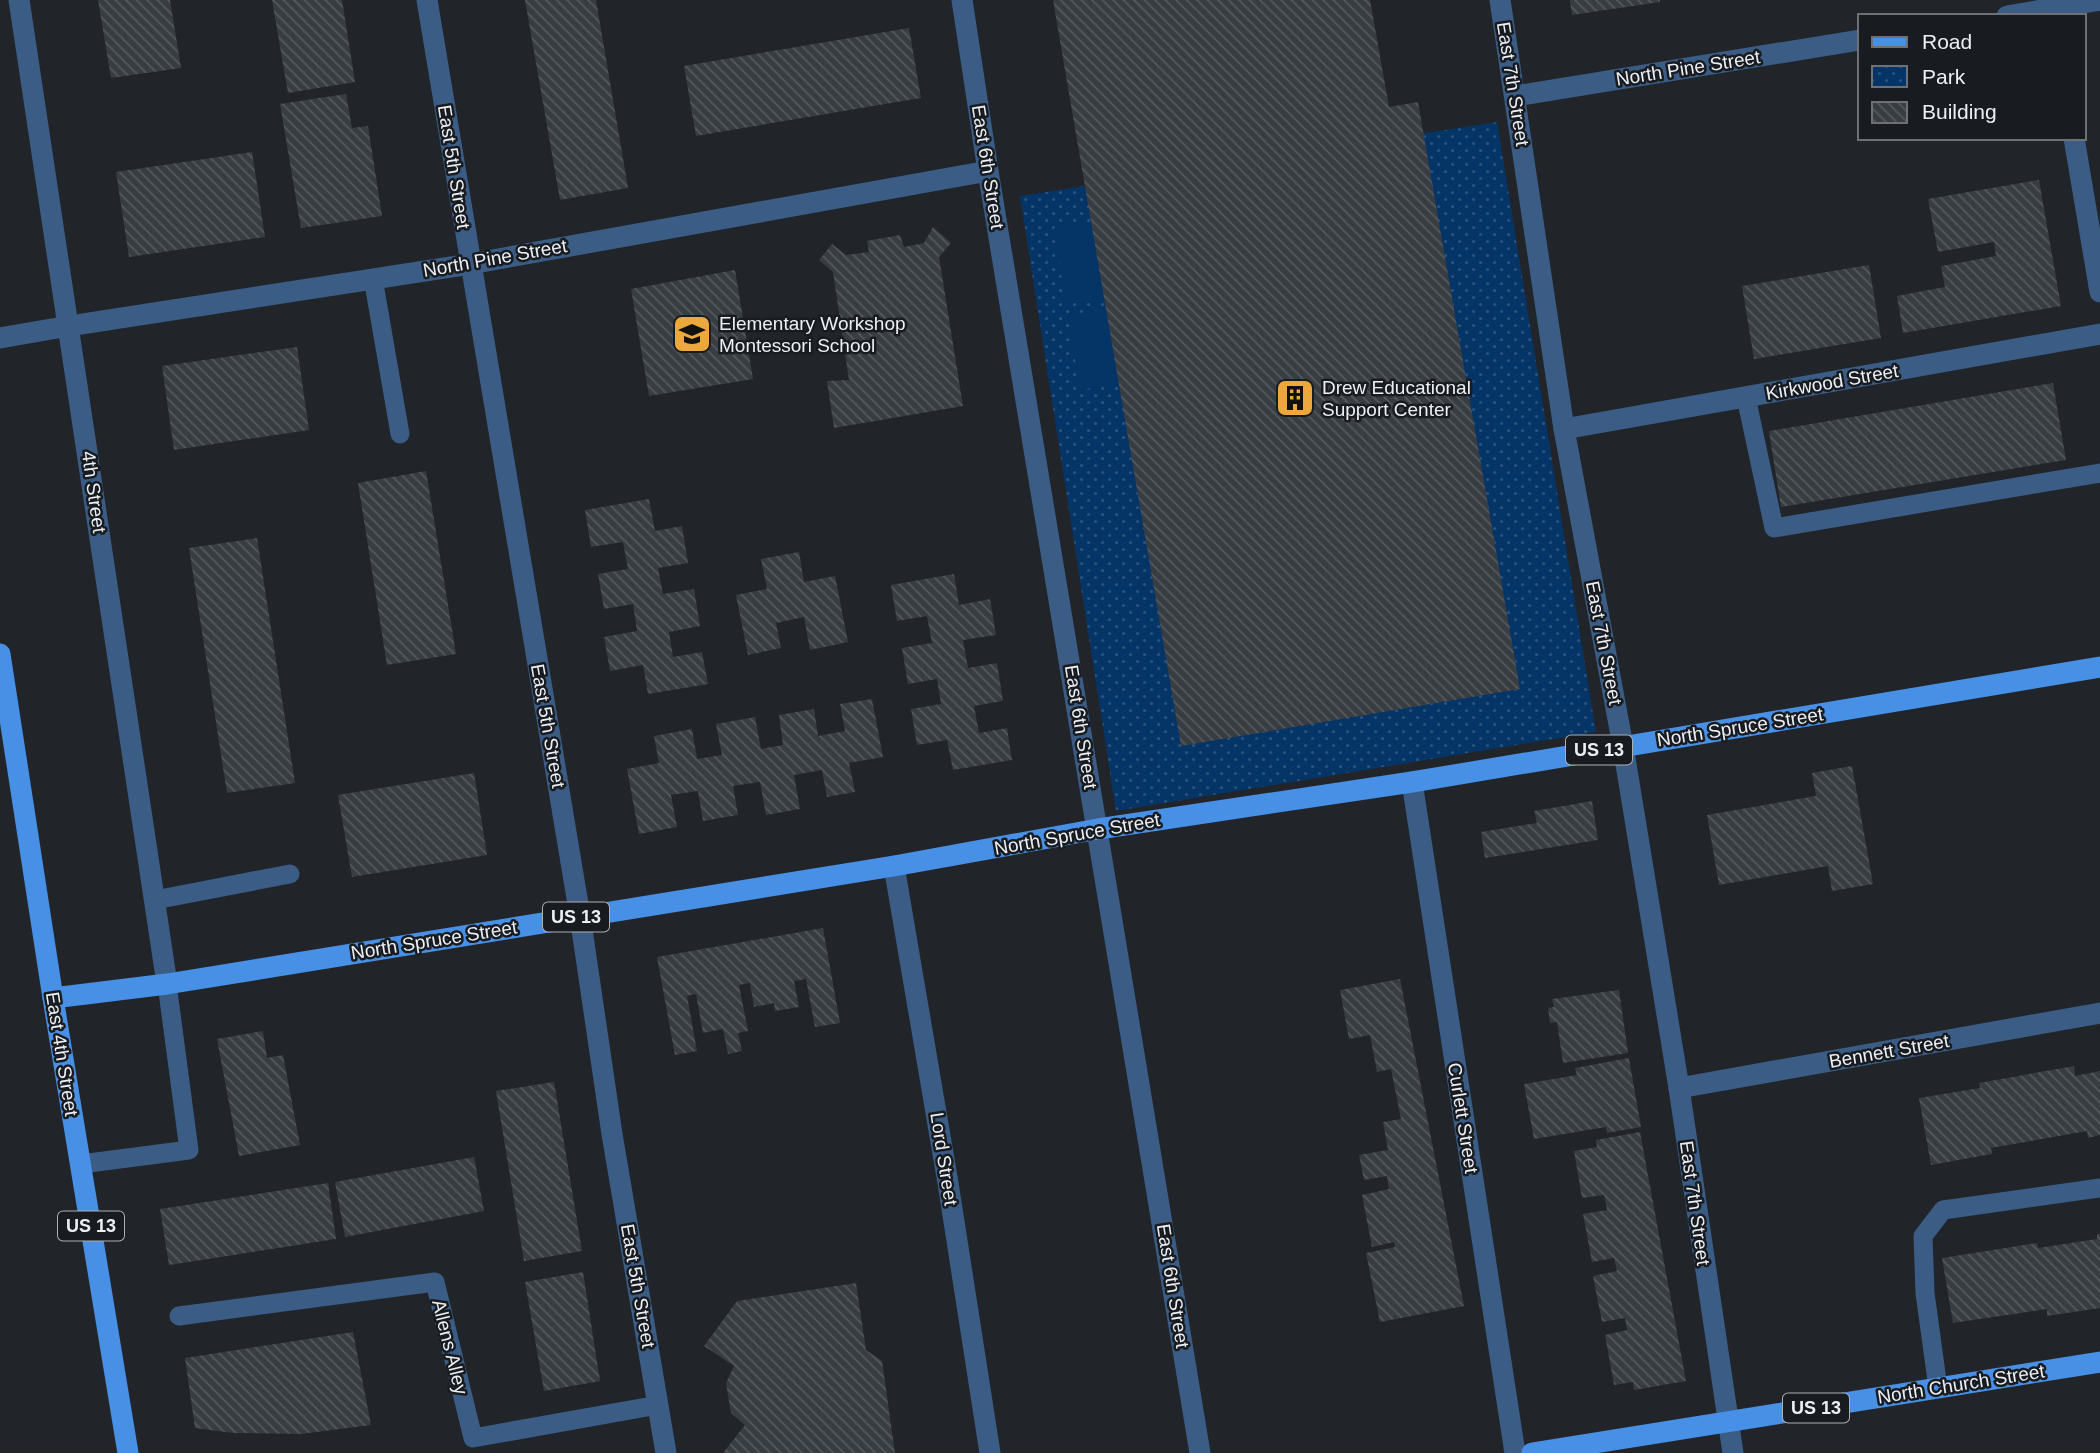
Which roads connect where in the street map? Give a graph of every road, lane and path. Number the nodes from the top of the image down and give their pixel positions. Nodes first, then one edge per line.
1 (19, 0) edge
2 (427, 0) edge
3 (962, 0) edge
4 (1500, 0) edge
5 (2100, 0) edge
6 (2051, 8) edge
7 (2018, 14) edge
8 (1858, 40) edge
9 (1515, 96) junction
10 (2074, 140) edge
11 (988, 172) junction
12 (470, 264) junction
13 (373, 278) junction
14 (2100, 292) edge
15 (69, 326) junction
16 (2100, 334) edge
17 (0, 338) edge
18 (1746, 397) junction
19 (1564, 429) junction
20 (400, 434) dead end
21 (2100, 473) edge
22 (0, 654) edge
23 (2100, 667) edge
24 (1623, 746) junction
25 (1412, 782) junction
26 (1098, 830) junction
27 (894, 866) junction
28 (290, 874) dead end
29 (155, 900) junction
30 (580, 916) junction
31 (167, 984) junction
32 (53, 998) junction
33 (2100, 1013) edge
34 (1679, 1088) junction
35 (80, 1164) junction
36 (2100, 1188) edge
37 (179, 1316) dead end
38 (2100, 1362) edge
39 (1938, 1388) junction
40 (658, 1405) junction
41 (1727, 1422) junction
42 (128, 1453) edge
43 (666, 1453) edge
44 (990, 1453) edge
45 (1200, 1453) edge
46 (1515, 1453) edge
47 (1532, 1453) edge
48 (1732, 1453) edge

1 - 15 street, 4th Street
2 - 12 street, East 5th Street
3 - 11 street, East 6th Street
4 - 9 street, East 7th Street
5 - 6 street
6 - 7 street
8 - 9 street, North Pine Street
9 - 19 street, East 7th Street
10 - 14 street
11 - 12 street, North Pine Street
11 - 26 street, East 6th Street
12 - 13 street, North Pine Street
12 - 30 street, East 5th Street
13 - 15 street, North Pine Street
13 - 20 lane
15 - 17 street, North Pine Street
15 - 29 street, 4th Street
16 - 18 street, Kirkwood Street
18 - 19 street, Kirkwood Street
18 - 21 lane
19 - 24 street, East 7th Street
22 - 32 main road, East 4th Street
23 - 24 main road, North Spruce Street / US 13
24 - 25 main road, North Spruce Street / US 13
24 - 34 street, East 7th Street
25 - 26 main road, North Spruce Street / US 13
25 - 46 street, Curlett Street
26 - 27 main road, North Spruce Street / US 13
26 - 45 street, East 6th Street
27 - 30 main road, North Spruce Street / US 13
27 - 44 street, Lord Street
28 - 29 lane
29 - 31 street, 4th Street
30 - 31 main road, North Spruce Street / US 13
30 - 40 street, East 5th Street
31 - 32 main road, North Spruce Street / US 13
31 - 35 lane
32 - 35 main road, East 4th Street / US 13
33 - 34 street, Bennett Street
34 - 41 street, East 7th Street
35 - 42 main road, East 4th Street / US 13
36 - 39 lane
37 - 40 lane, Allens Alley
38 - 39 main road, North Church Street / US 13
39 - 41 main road, North Church Street / US 13
40 - 43 street, East 5th Street
41 - 47 main road, North Church Street / US 13
41 - 48 street, East 7th Street

